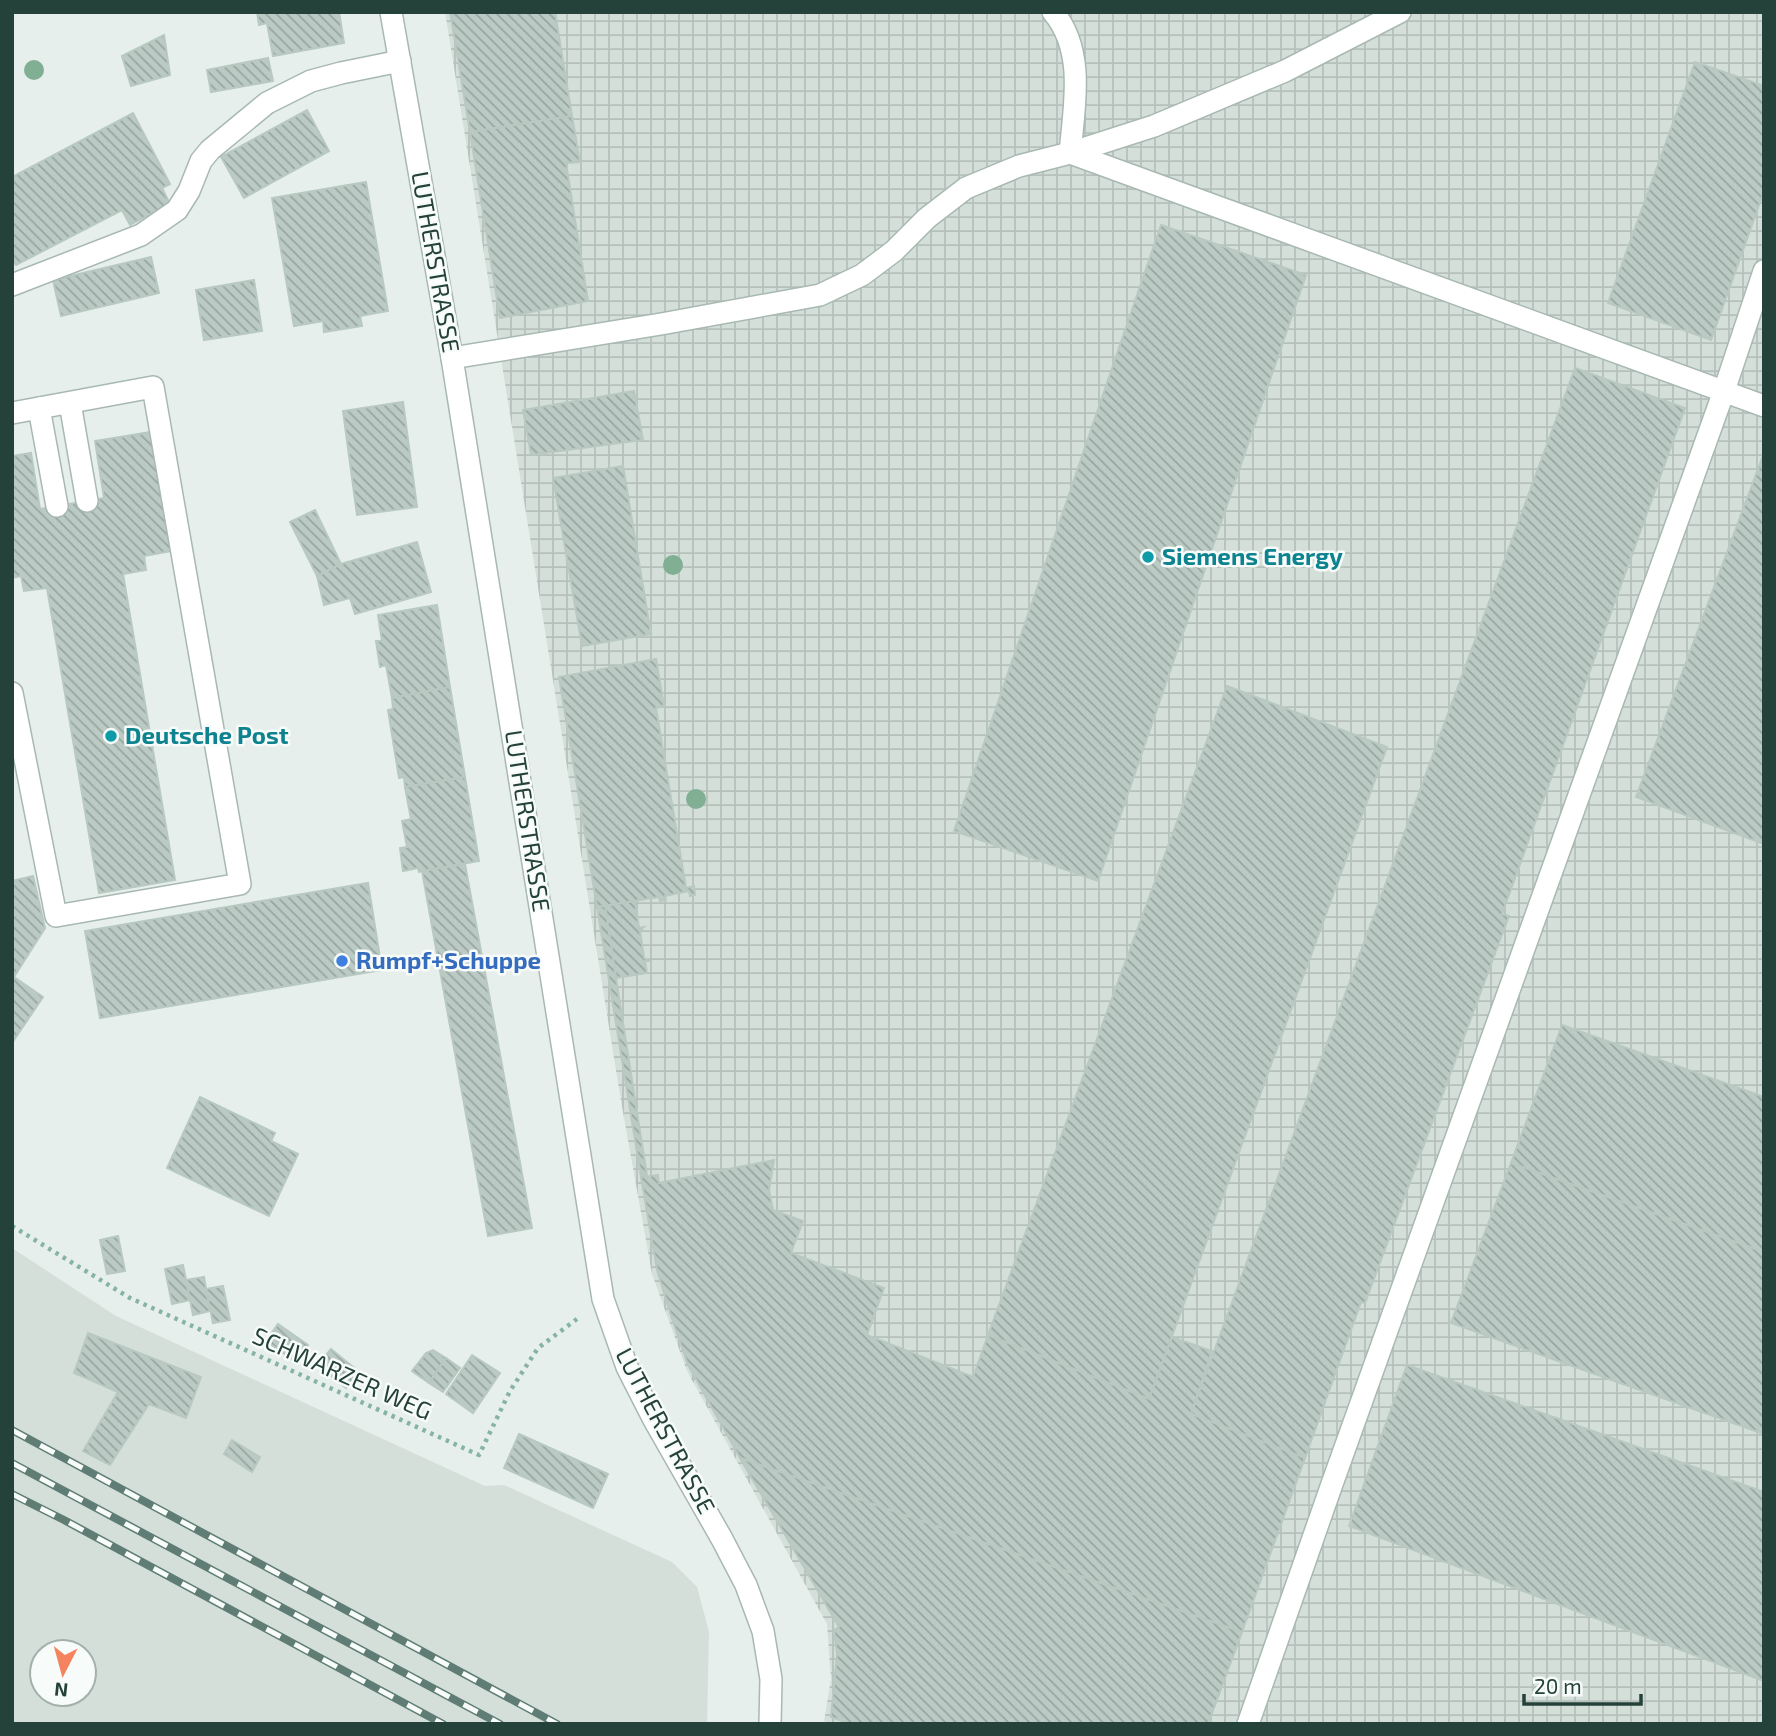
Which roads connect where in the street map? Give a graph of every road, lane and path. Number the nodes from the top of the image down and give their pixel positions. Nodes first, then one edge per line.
1 (391, 12) edge
2 (1053, 12) edge
3 (1400, 12) edge
4 (400, 61) junction
5 (1070, 153) junction
6 (1764, 271) edge
7 (12, 285) edge
8 (452, 358) junction
9 (1724, 391) junction
10 (70, 403) junction
11 (1764, 406) edge
12 (39, 408) junction
13 (12, 413) edge
14 (87, 501) dead end
15 (57, 506) dead end
16 (12, 693) edge
17 (12, 1226) edge
18 (603, 1299) junction
19 (770, 1724) edge
20 (1248, 1724) edge

1 - 4 street, LUTHERSTRASSE
2 - 5 street
3 - 5 street
4 - 7 street
4 - 8 street, LUTHERSTRASSE
5 - 8 street
5 - 9 street
6 - 9 street
8 - 18 street, LUTHERSTRASSE
9 - 11 street
9 - 20 street
10 - 12 street
10 - 14 street
10 - 16 street
12 - 13 street
12 - 15 street
17 - 18 path, SCHWARZER WEG
18 - 19 street, LUTHERSTRASSE

